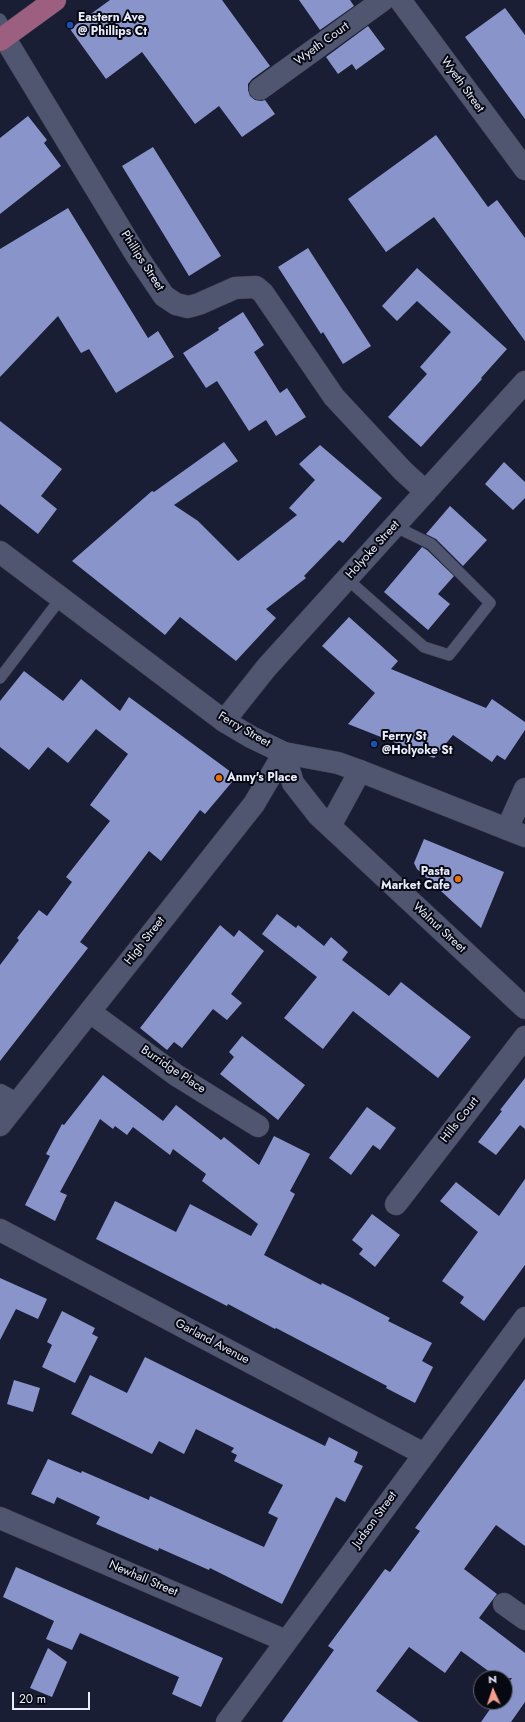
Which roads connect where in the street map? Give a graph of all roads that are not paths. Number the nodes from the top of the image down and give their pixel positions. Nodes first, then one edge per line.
1 (55, 0) edge
2 (383, 0) edge
3 (400, 0) edge
4 (3, 32) edge
5 (260, 89) dead end
6 (525, 169) edge
7 (525, 382) edge
8 (426, 492) junction
9 (394, 526) junction
10 (0, 552) edge
11 (347, 579) junction
12 (61, 598) junction
13 (0, 678) edge
14 (224, 721) junction
15 (284, 753) junction
16 (360, 771) junction
17 (525, 789) edge
18 (330, 826) junction
19 (516, 833) edge
20 (525, 1008) edge
21 (90, 1012) junction
22 (525, 1036) edge
23 (8, 1100) edge
24 (0, 1125) edge
25 (258, 1126) dead end
26 (396, 1204) dead end
27 (0, 1230) edge
28 (525, 1318) edge
29 (424, 1454) junction
30 (0, 1518) edge
31 (504, 1604) dead end
32 (525, 1619) edge
33 (286, 1641) junction
34 (227, 1722) edge

1 - 4 main road
2 - 5 street, Wyeth Court
3 - 6 street, Wyeth Street
4 - 8 street, Phillips Street
7 - 8 street, Holyoke Street
8 - 9 street, Holyoke Street
9 - 11 street, Holyoke Street
9 - 11 lane
10 - 12 street, Ferry Street
11 - 14 street, Holyoke Street
12 - 13 lane
12 - 14 street, Ferry Street
14 - 15 street, Ferry Street
15 - 16 street, Ferry Street
15 - 18 street, Walnut Street
15 - 21 street, High Street
16 - 18 street
16 - 19 street, Ferry Street
17 - 19 street
18 - 20 street, Walnut Street
21 - 23 street, High Street
21 - 25 street, Burridge Place
22 - 26 street, Hills Court
23 - 24 street, High Street
27 - 29 street, Garland Avenue
28 - 29 street, Judson Street
29 - 33 street, Judson Street
30 - 33 street, Newhall Street
31 - 32 street
33 - 34 street, Judson Street

